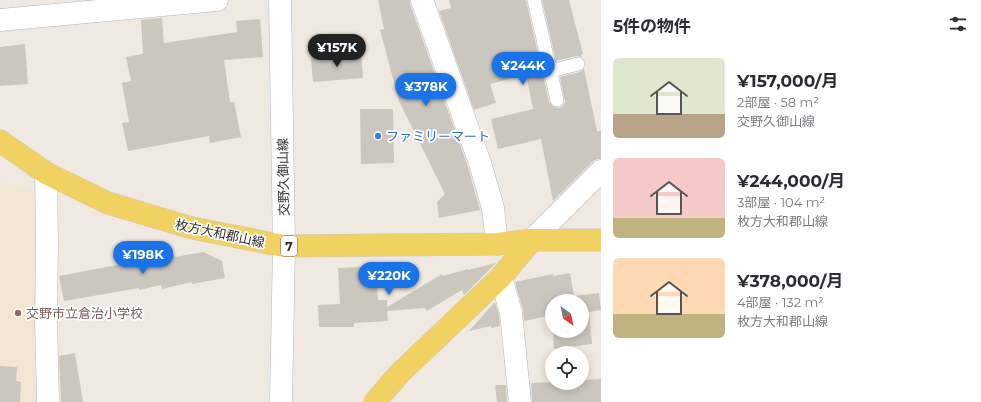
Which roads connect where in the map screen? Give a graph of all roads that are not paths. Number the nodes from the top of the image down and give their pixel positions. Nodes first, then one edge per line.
1 (217, 0) edge
2 (280, 0) edge
3 (422, 0) edge
4 (534, 0) edge
5 (0, 20) edge
6 (578, 64) dead end
7 (551, 71) junction
8 (557, 100) dead end
9 (0, 141) edge
10 (601, 171) edge
11 (46, 173) junction
12 (532, 240) junction
13 (601, 240) edge
14 (496, 244) junction
15 (284, 246) junction
16 (502, 277) junction
17 (48, 402) edge
18 (281, 402) edge
19 (375, 402) edge
20 (520, 402) edge

1 - 5 street
2 - 15 street, 交野久御山線
3 - 14 street
4 - 7 lane
6 - 7 lane
7 - 8 lane
9 - 11 main road, 枚方大和郡山線 / 7
10 - 12 street
11 - 15 main road, 枚方大和郡山線 / 7
11 - 17 street
12 - 13 main road, 枚方大和郡山線 / 7
12 - 14 main road, 枚方大和郡山線 / 7
12 - 16 main road
14 - 15 main road, 枚方大和郡山線 / 7
15 - 18 street, 交野久御山線
16 - 19 main road
16 - 20 street

